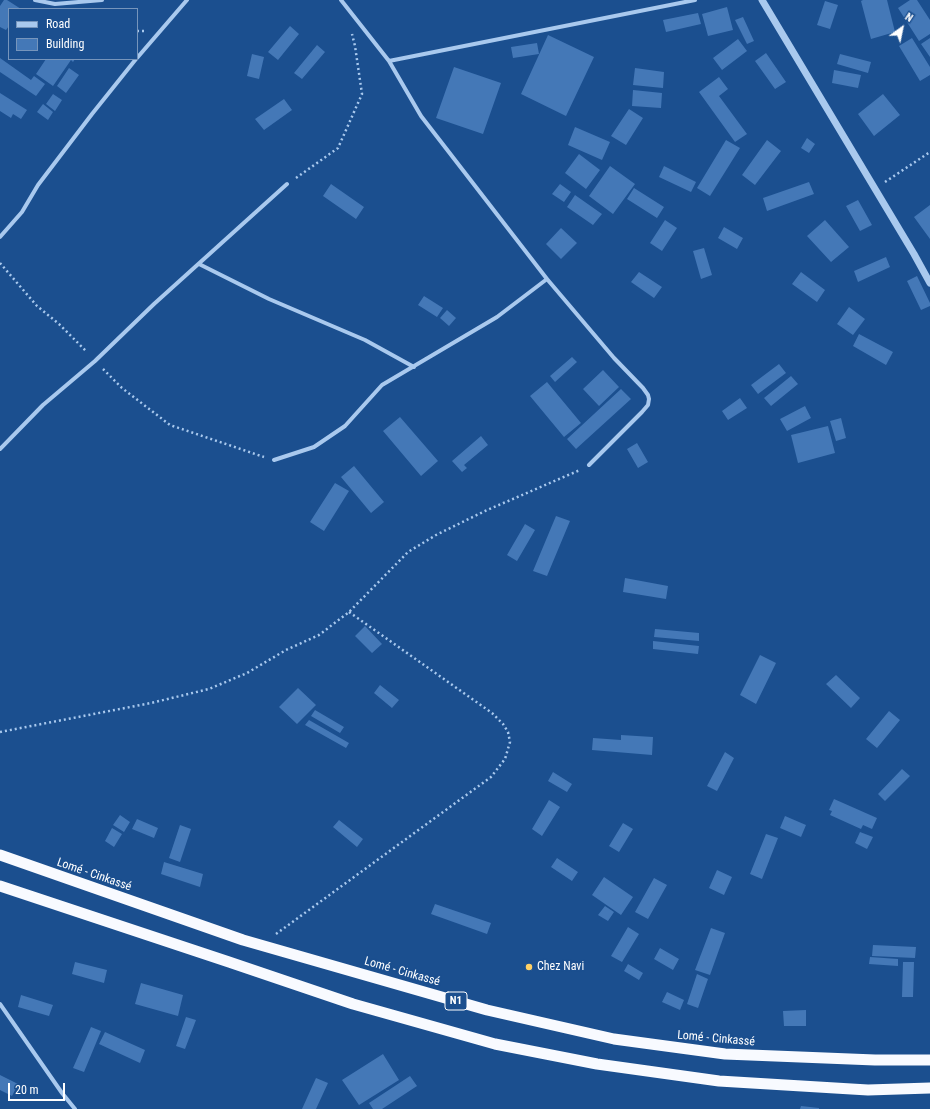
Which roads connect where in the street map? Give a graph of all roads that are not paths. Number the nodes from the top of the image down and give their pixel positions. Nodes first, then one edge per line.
1 (35, 0) edge
2 (102, 0) edge
3 (187, 0) edge
4 (341, 0) edge
5 (695, 0) edge
6 (762, 0) edge
7 (138, 58) edge
8 (136, 60) edge
9 (389, 61) junction
10 (287, 184) road end
11 (0, 236) edge
12 (199, 264) junction
13 (547, 278) junction
14 (930, 283) edge
15 (414, 367) junction
16 (0, 449) edge
17 (274, 460) road end
18 (589, 465) road end
19 (0, 855) edge
20 (0, 886) edge
21 (0, 1004) edge
22 (930, 1060) edge
23 (930, 1088) edge
24 (75, 1109) edge

1 - 2 street
3 - 7 street
4 - 9 street
5 - 9 street
6 - 14 street
8 - 11 street
9 - 13 street
10 - 12 street
12 - 15 street
12 - 16 street
13 - 15 street
13 - 18 street
15 - 17 street
19 - 22 highway, Lomé - Cinkassé / N1
20 - 23 highway
21 - 24 street

